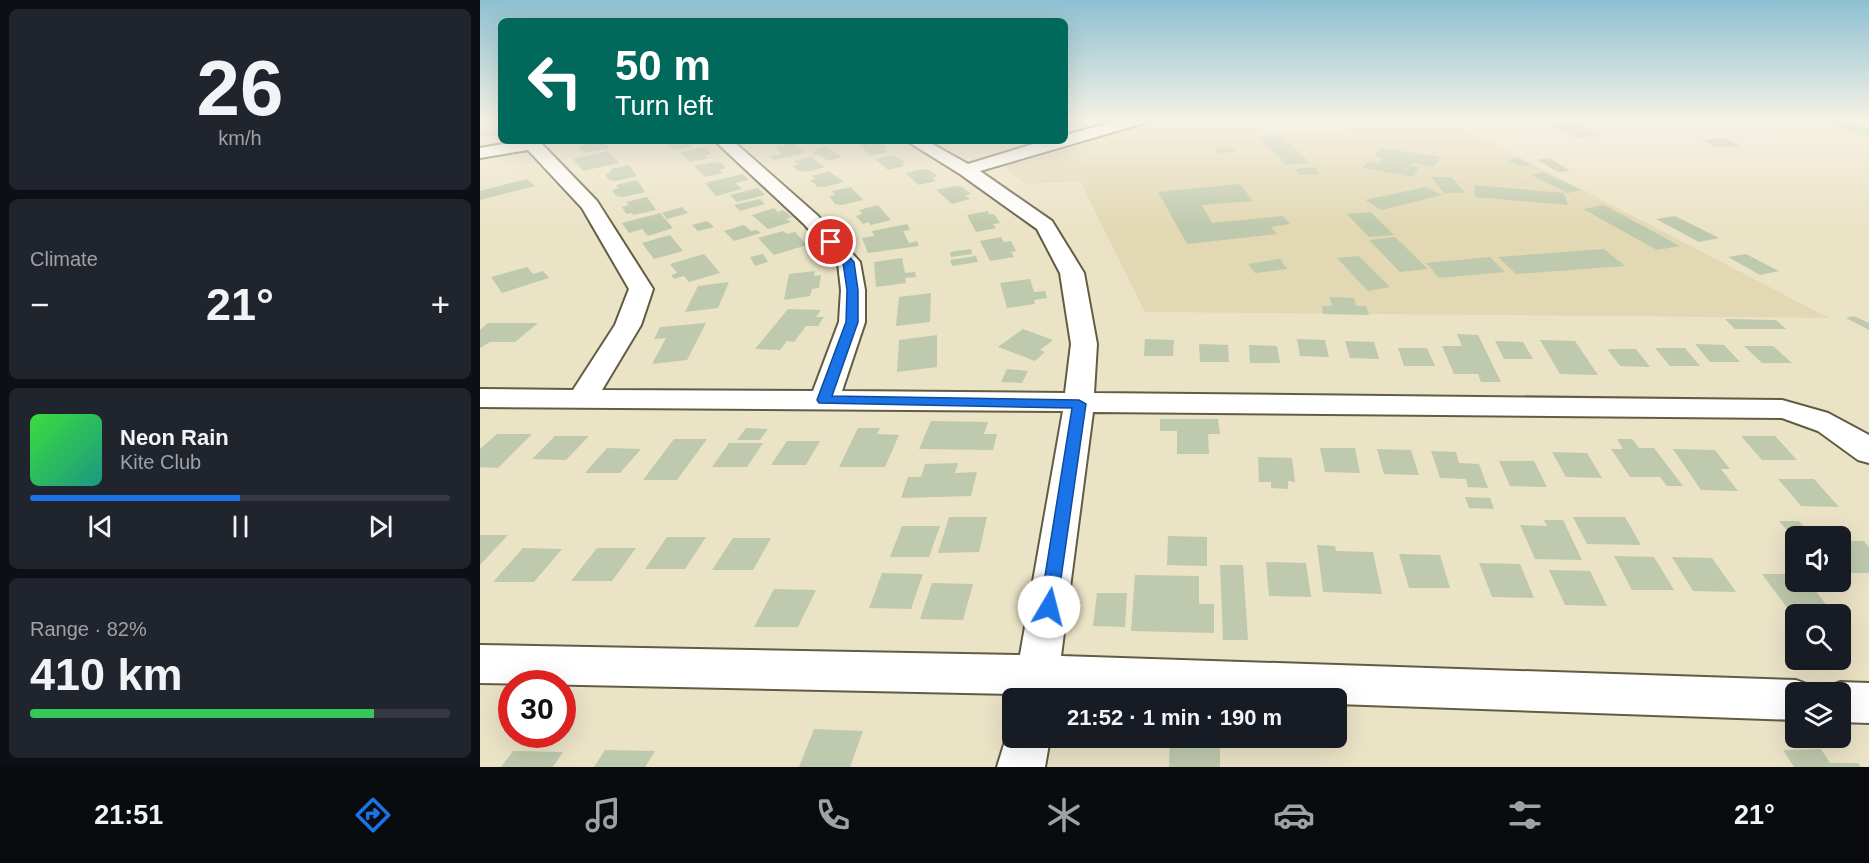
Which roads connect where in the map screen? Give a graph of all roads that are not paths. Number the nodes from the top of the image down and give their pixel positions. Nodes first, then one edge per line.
1 (543, 156) edge
2 (739, 156) edge
3 (941, 156) edge
4 (1012, 156) edge
5 (966, 170) junction
6 (583, 397) junction
7 (480, 398) edge
8 (824, 400) junction
9 (1079, 404) junction
10 (1869, 452) edge
11 (480, 664) edge
12 (1037, 687) edge
13 (1785, 700) edge
14 (1851, 702) edge
15 (1869, 703) edge
16 (1025, 748) edge
17 (1021, 767) edge

1 - 6 street
2 - 8 street
3 - 5 street
4 - 5 street
5 - 9 street
6 - 7 street
6 - 8 street
8 - 9 street
9 - 10 street
9 - 12 street
11 - 12 street
12 - 13 street
14 - 15 street
16 - 17 street

